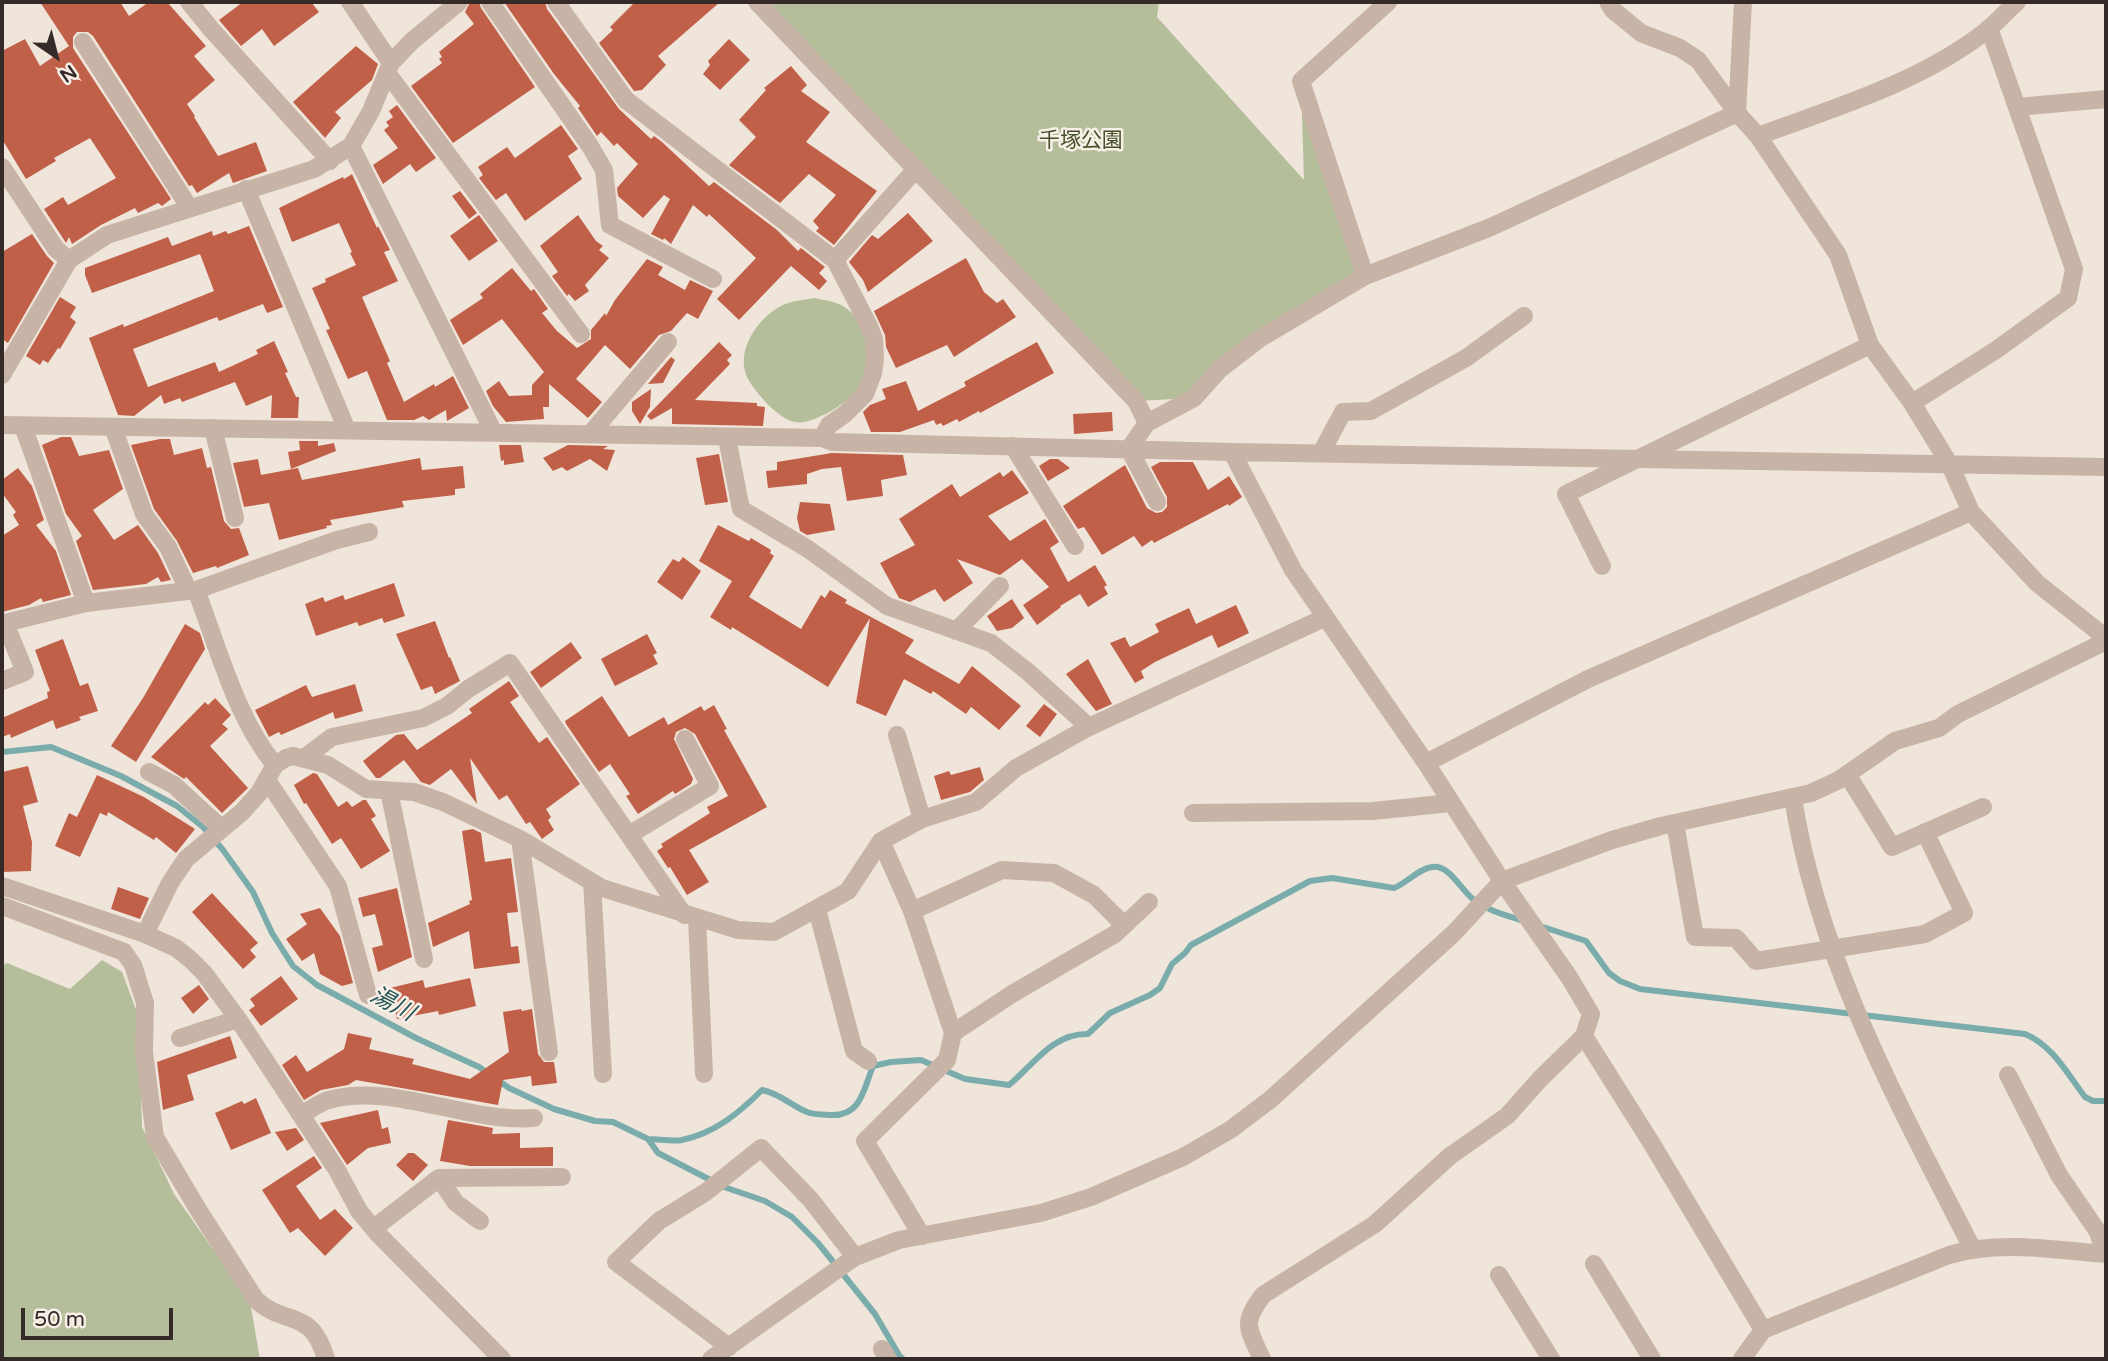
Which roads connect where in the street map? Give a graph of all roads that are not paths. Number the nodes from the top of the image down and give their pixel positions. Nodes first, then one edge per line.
1 (190, 2) edge
2 (350, 2) edge
3 (459, 2) edge
4 (490, 2) edge
5 (556, 2) edge
6 (757, 2) edge
7 (1388, 2) edge
8 (1608, 2) edge
9 (1743, 2) edge
10 (2017, 2) edge
11 (1989, 27) junction
12 (83, 42) dead end
13 (390, 69) junction
14 (2106, 99) edge
15 (2017, 107) junction
16 (1737, 113) junction
17 (1758, 135) junction
18 (351, 146) junction
19 (330, 161) junction
20 (2, 167) edge
21 (916, 169) junction
22 (246, 189) junction
23 (189, 207) junction
24 (69, 260) junction
25 (835, 260) junction
26 (1365, 276) junction
27 (713, 279) dead end
28 (1524, 316) dead end
29 (581, 334) dead end
30 (668, 342) dead end
31 (1870, 345) junction
32 (4, 365) edge
33 (1912, 403) junction
34 (1147, 423) junction
35 (2, 425) edge
36 (23, 426) junction
37 (113, 427) junction
38 (213, 428) junction
39 (347, 430) junction
40 (494, 433) junction
41 (591, 433) junction
42 (727, 438) junction
43 (822, 438) junction
44 (1013, 446) junction
45 (1129, 449) junction
46 (1231, 452) junction
47 (1321, 453) junction
48 (1634, 459) junction
49 (1950, 465) junction
50 (2106, 467) edge
51 (1157, 502) dead end
52 (1970, 512) junction
53 (235, 517) dead end
54 (369, 532) dead end
55 (1075, 546) dead end
56 (1602, 566) dead end
57 (1000, 586) dead end
58 (192, 590) junction
59 (86, 603) junction
60 (1324, 618) junction
61 (4, 624) edge
62 (956, 631) junction
63 (2106, 639) edge
64 (2, 681) edge
65 (1090, 727) junction
66 (897, 736) dead end
67 (685, 739) dead end
68 (304, 758) junction
69 (1426, 763) junction
70 (149, 772) dead end
71 (271, 773) junction
72 (1847, 774) junction
73 (389, 791) junction
74 (1793, 798) junction
75 (1451, 803) junction
76 (1983, 807) dead end
77 (1193, 813) dead end
78 (922, 819) junction
79 (1675, 823) junction
80 (220, 830) junction
81 (1925, 832) junction
82 (629, 835) junction
83 (520, 839) junction
84 (881, 841) junction
85 (592, 881) junction
86 (1502, 881) junction
87 (2, 886) edge
88 (1149, 902) dead end
89 (2, 906) edge
90 (817, 909) junction
91 (912, 911) junction
92 (690, 916) junction
93 (1124, 925) junction
94 (145, 934) junction
95 (1832, 950) junction
96 (424, 959) dead end
97 (368, 995) dead end
98 (238, 1019) junction
99 (953, 1033) junction
100 (1584, 1036) junction
101 (180, 1038) dead end
102 (549, 1052) dead end
103 (868, 1061) dead end
104 (603, 1074) dead end
105 (704, 1074) dead end
106 (2008, 1075) dead end
107 (301, 1115) junction
108 (534, 1118) dead end
109 (562, 1177) dead end
110 (439, 1178) junction
111 (480, 1220) dead end
112 (374, 1228) junction
113 (922, 1236) junction
114 (1972, 1248) junction
115 (2106, 1254) edge
116 (1594, 1264) dead end
117 (844, 1265) junction
118 (1499, 1275) dead end
119 (1763, 1330) junction
120 (729, 1347) junction
121 (326, 1359) edge
122 (502, 1359) edge
123 (711, 1359) edge
124 (1262, 1359) edge
125 (1551, 1359) edge
126 (1652, 1359) edge
127 (1742, 1359) edge

1 - 19 street
2 - 13 street
3 - 13 street
4 - 27 street
5 - 25 street
6 - 21 street
7 - 26 street
8 - 16 street
9 - 16 street
10 - 11 street
11 - 15 street
11 - 17 street
12 - 23 street
13 - 18 street
13 - 29 street
14 - 15 street
15 - 33 street
16 - 17 street
16 - 26 street
17 - 31 street
18 - 19 street
18 - 40 street
19 - 22 street
20 - 24 street
21 - 25 street
21 - 34 street
22 - 23 street
22 - 39 street
23 - 24 street
24 - 32 street
25 - 43 street
26 - 34 street
28 - 47 street
30 - 41 street
31 - 33 street
31 - 48 street
33 - 49 street
34 - 45 street
35 - 36 street
36 - 37 street
36 - 59 street
37 - 38 street
37 - 58 street
38 - 39 street
38 - 53 street
39 - 40 street
40 - 41 street
41 - 42 street
42 - 43 street
42 - 62 street
43 - 44 street
44 - 45 street
44 - 55 street
45 - 46 street
45 - 51 street
46 - 47 street
46 - 60 street
47 - 48 street
48 - 49 street
48 - 56 street
49 - 50 street
49 - 52 street
52 - 63 street
52 - 69 street
54 - 58 street
57 - 62 street
58 - 59 street
58 - 71 street
59 - 61 street
60 - 65 street
60 - 69 street
61 - 64 street
62 - 65 street
63 - 72 street
65 - 78 street
66 - 78 street
67 - 82 street
68 - 71 street
68 - 73 street
68 - 82 street
69 - 75 street
70 - 80 street
71 - 80 street
71 - 97 street
72 - 74 street
72 - 81 street
73 - 83 street
73 - 96 street
74 - 79 street
74 - 95 street
75 - 77 street
75 - 86 street
76 - 81 street
78 - 84 street
79 - 86 street
79 - 95 street
80 - 94 street
81 - 95 street
82 - 92 street
83 - 85 street
83 - 102 street
84 - 90 street
84 - 91 street
85 - 92 street
85 - 104 street
86 - 100 street
86 - 113 street
87 - 94 street
88 - 93 street
89 - 121 street
90 - 92 street
90 - 103 street
91 - 93 street
91 - 99 street
92 - 105 street
93 - 99 street
94 - 98 street
95 - 114 street
98 - 101 street
98 - 107 street
99 - 113 street
100 - 119 street
100 - 124 street
106 - 115 street
107 - 108 street
107 - 112 street
109 - 110 street
110 - 111 street
110 - 112 street
112 - 122 street
113 - 117 street
114 - 115 street
114 - 119 street
116 - 126 street
117 - 120 street
117 - 120 street
118 - 125 street
119 - 127 street
120 - 123 street

